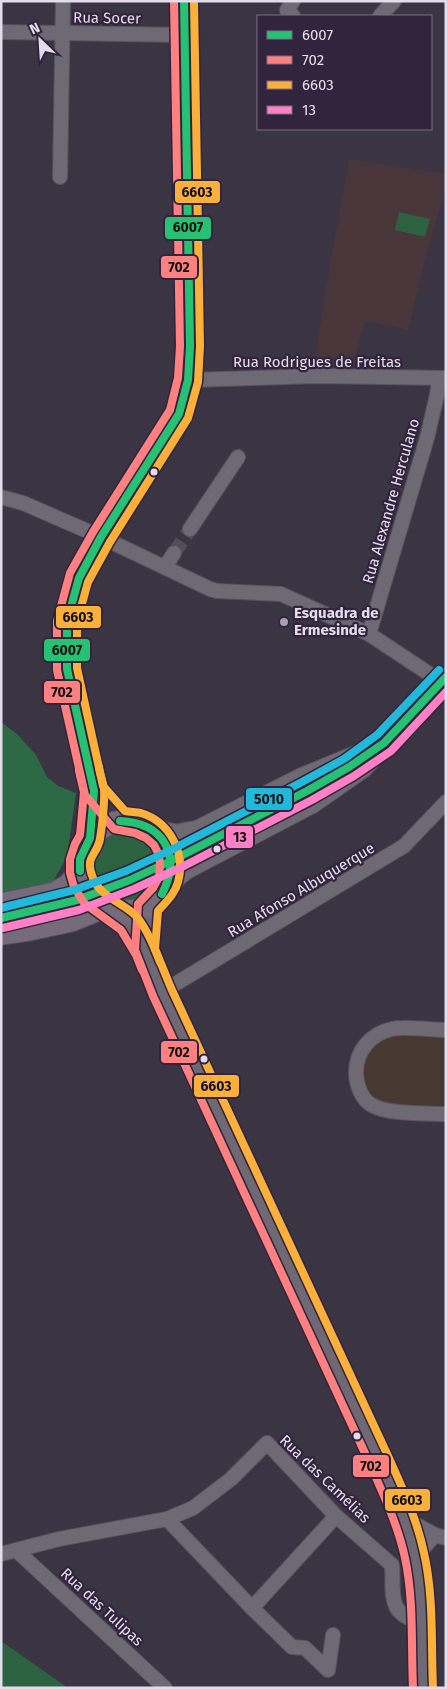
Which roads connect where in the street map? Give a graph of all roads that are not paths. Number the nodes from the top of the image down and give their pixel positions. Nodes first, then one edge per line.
1 (63, 1) edge
2 (184, 1) edge
3 (293, 1) edge
4 (394, 1) edge
5 (292, 15) edge
6 (381, 15) edge
7 (1, 32) edge
8 (63, 33) junction
9 (183, 35) junction
10 (60, 177) dead end
11 (443, 378) edge
12 (188, 380) junction
13 (238, 457) dead end
14 (1, 497) edge
15 (190, 529) tunnel mouth
16 (101, 537) junction
17 (174, 552) tunnel mouth
18 (165, 567) junction
19 (369, 634) junction
20 (444, 681) edge
21 (384, 743) junction
22 (94, 791) junction
23 (446, 802) edge
24 (120, 821) junction
25 (154, 830) junction
26 (90, 838) junction
27 (80, 871) junction
28 (155, 900) junction
29 (1, 904) edge
30 (110, 908) junction
31 (1, 918) edge
32 (1, 934) edge
33 (145, 951) junction
34 (162, 992) junction
35 (446, 1030) edge
36 (446, 1114) edge
37 (336, 1516) junction
38 (404, 1518) junction
39 (167, 1520) junction
40 (440, 1537) edge
41 (16, 1550) junction
42 (1, 1554) edge
43 (415, 1558) junction
44 (252, 1608) junction
45 (421, 1622) junction
46 (333, 1634) dead end
47 (165, 1688) edge
48 (422, 1688) edge

1 - 8 street
2 - 9 main road
3 - 5 street
4 - 6 street
7 - 8 street, Rua Socer
8 - 9 street, Rua Socer
8 - 10 street
9 - 12 main road
11 - 12 street, Rua Rodrigues de Freitas
11 - 19 street, Rua Alexandre Herculano
12 - 16 main road
13 - 15 street
14 - 16 street
16 - 18 street
16 - 22 main road
17 - 18 street
18 - 19 street
19 - 20 street
20 - 21 main road
21 - 25 main road
21 - 28 main road
21 - 31 main road, bridge
22 - 24 main road
22 - 26 main road
23 - 34 street, Rua Afonso Albuquerque
24 - 25 main road
24 - 26 main road
25 - 28 main road
26 - 27 main road
27 - 29 main road
27 - 30 main road
28 - 30 main road
28 - 33 main road
30 - 32 main road
30 - 33 main road
33 - 34 main road
34 - 38 main road
35 - 36 street
37 - 39 street, Rua das Camélias
37 - 44 street
37 - 45 street, Rua das Camélias
38 - 40 street
38 - 43 main road
39 - 41 street, Rua das Camélias
39 - 44 street
40 - 43 street
41 - 42 street, Rua das Camélias
41 - 47 street, Rua das Tulipas
43 - 45 main road
44 - 46 street
45 - 48 main road

